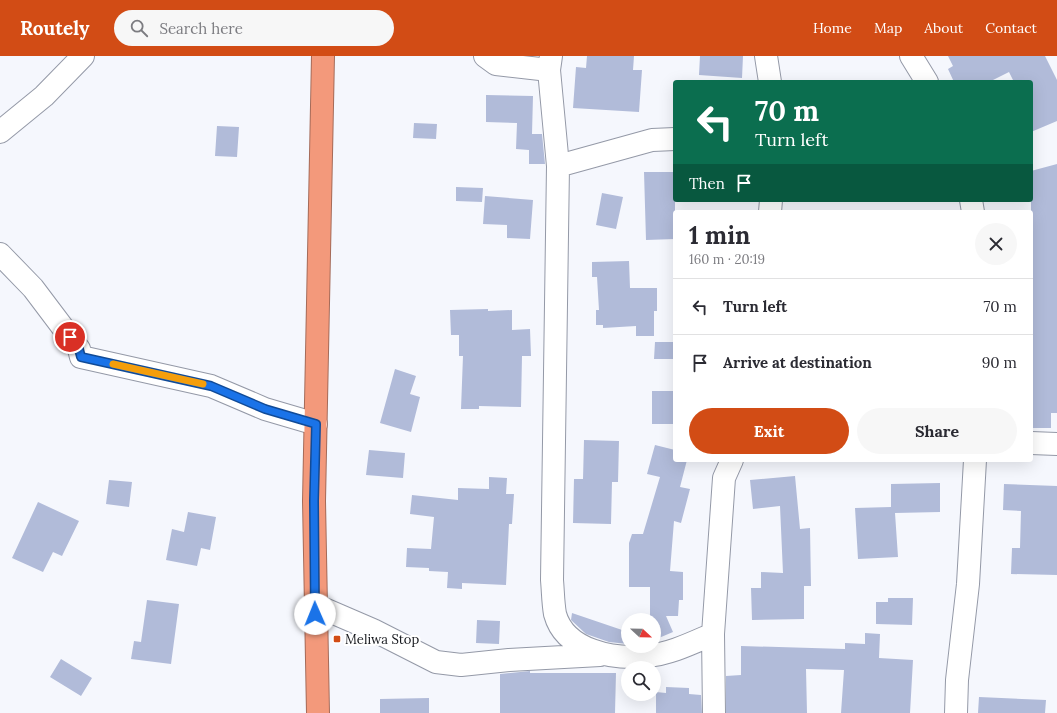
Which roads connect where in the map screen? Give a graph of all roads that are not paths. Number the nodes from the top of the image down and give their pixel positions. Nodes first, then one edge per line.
1 (83, 56) edge
2 (323, 56) edge
3 (485, 56) edge
4 (766, 56) edge
5 (911, 56) edge
6 (550, 63) edge
7 (770, 80) edge
8 (926, 80) edge
9 (0, 132) edge
10 (673, 139) edge
11 (558, 166) junction
12 (0, 254) edge
13 (316, 424) junction
14 (1033, 443) edge
15 (1057, 444) edge
16 (731, 462) edge
17 (975, 462) edge
18 (315, 605) junction
19 (713, 634) junction
20 (604, 655) junction
21 (318, 713) edge
22 (714, 713) edge
23 (956, 713) edge

1 - 9 street
2 - 13 highway
3 - 6 street
4 - 7 street
5 - 8 street
6 - 11 street
10 - 11 street
11 - 20 street
12 - 13 street
13 - 18 highway
14 - 15 street
16 - 19 street
17 - 23 street
18 - 20 street
18 - 21 highway
19 - 20 street
19 - 22 street

